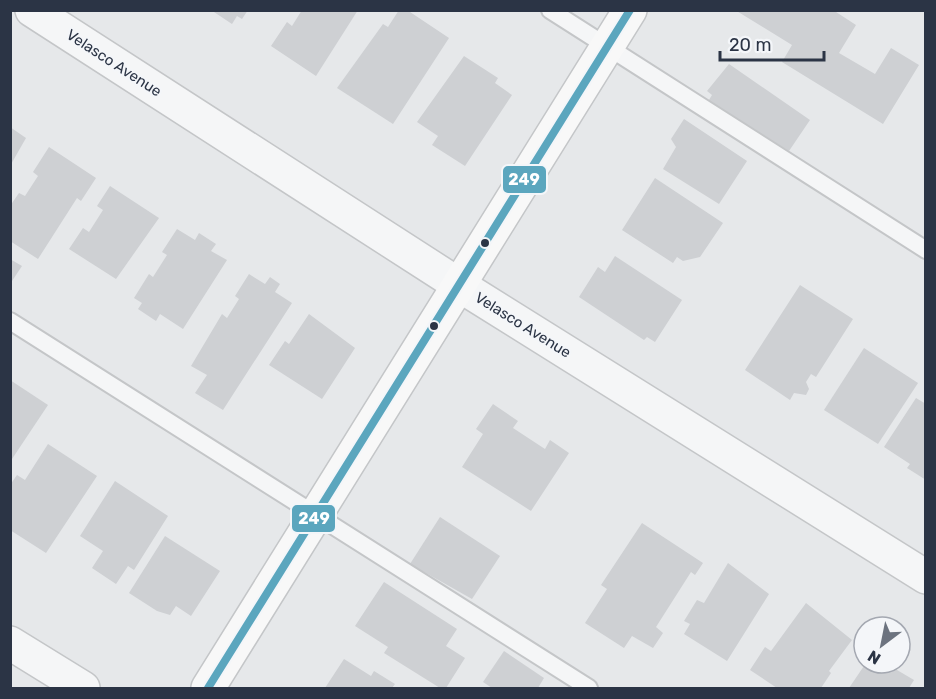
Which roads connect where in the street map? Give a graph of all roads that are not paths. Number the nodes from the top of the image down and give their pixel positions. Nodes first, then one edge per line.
1 (32, 10) edge
2 (550, 10) edge
3 (630, 10) edge
4 (607, 47) junction
5 (926, 250) edge
6 (459, 285) junction
7 (10, 321) edge
8 (316, 515) junction
9 (926, 577) edge
10 (10, 643) edge
11 (83, 688) edge
12 (208, 688) edge
13 (589, 688) edge

1 - 6 street, Velasco Avenue
2 - 4 lane
3 - 4 main road
4 - 5 lane
4 - 6 main road
6 - 8 main road
6 - 9 street, Velasco Avenue
7 - 8 lane
8 - 12 main road
8 - 13 lane
10 - 11 street

